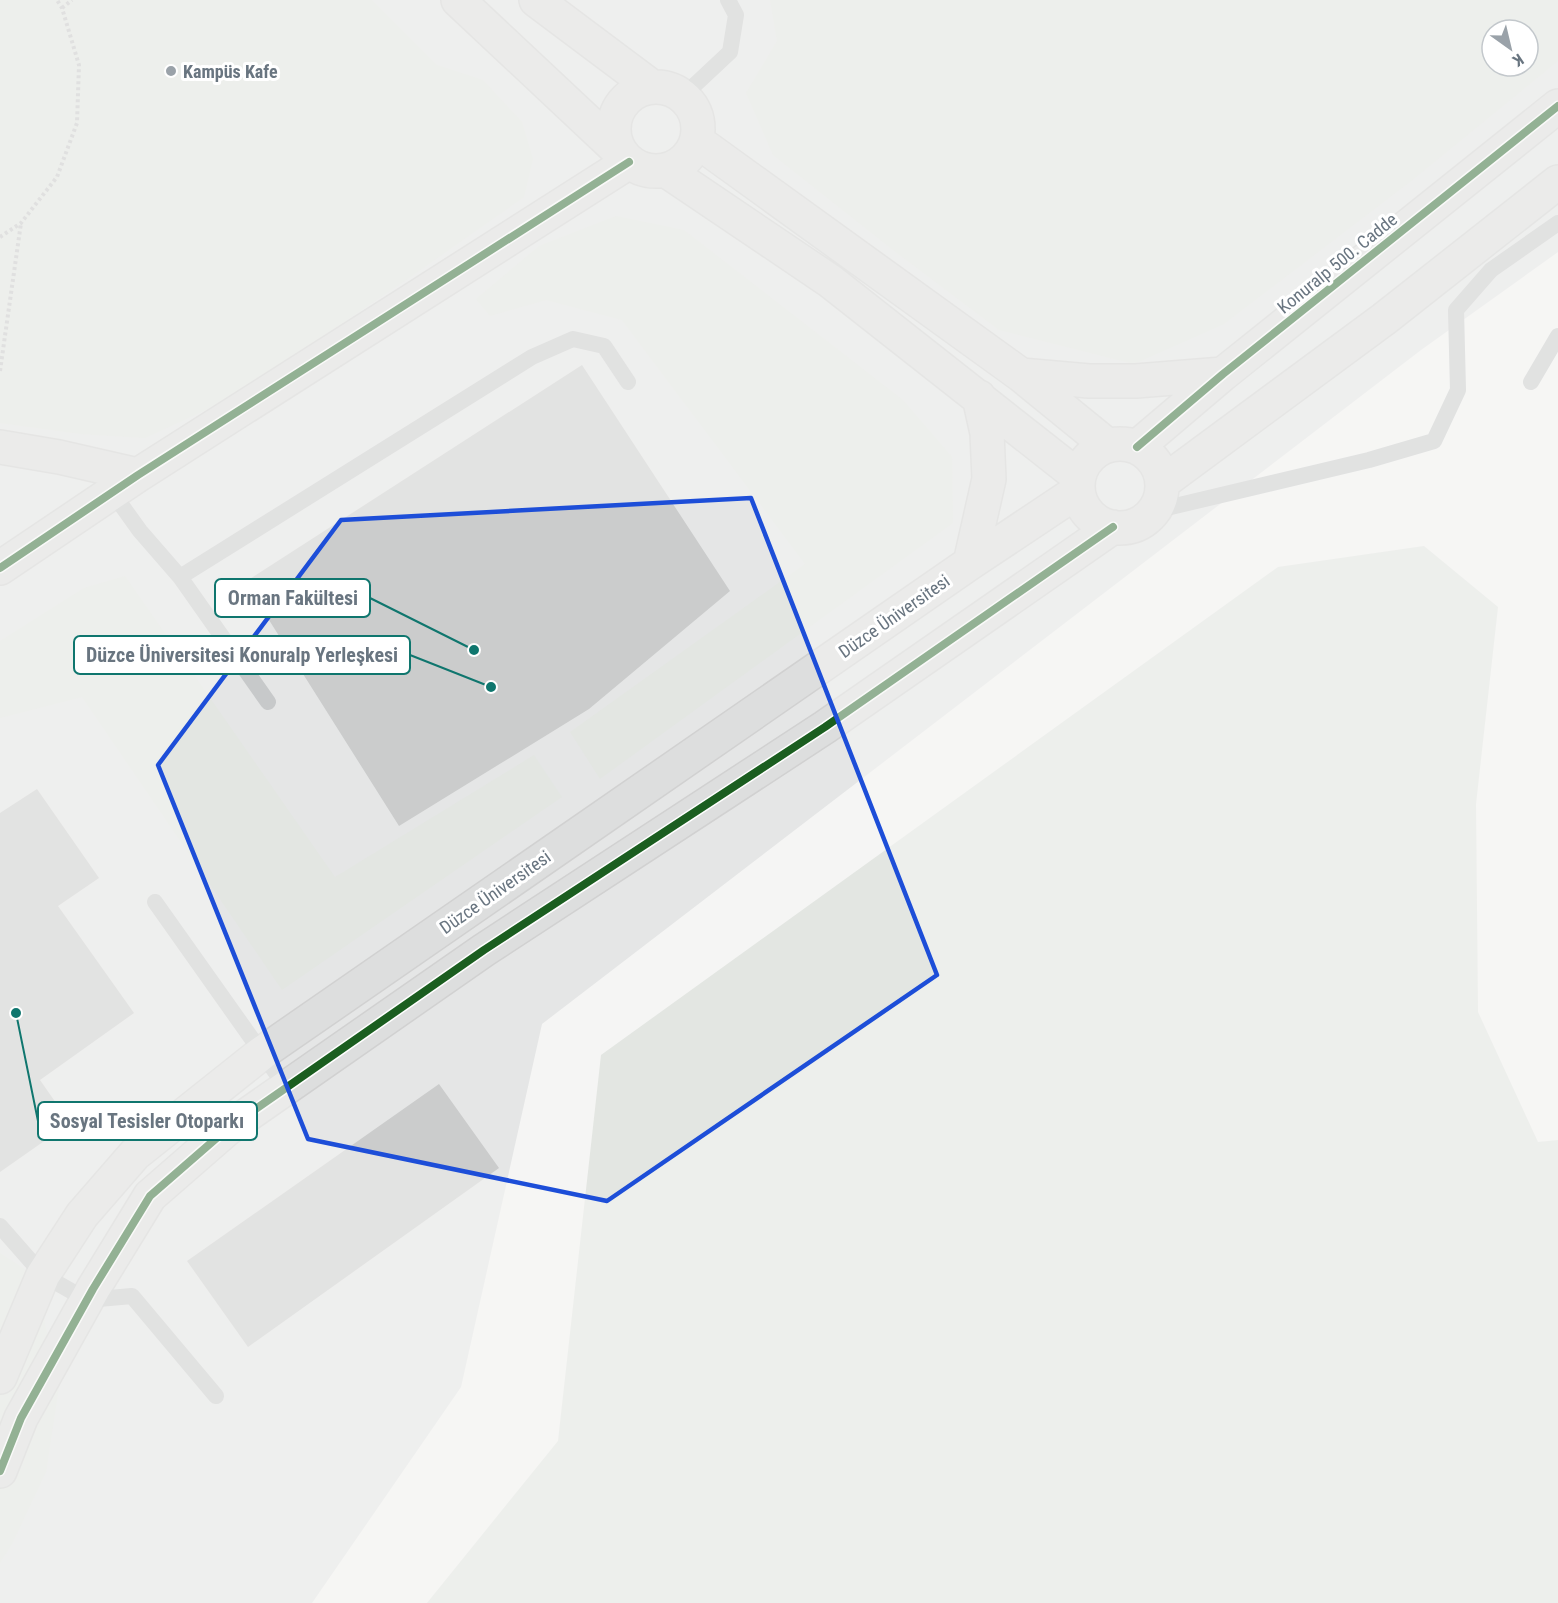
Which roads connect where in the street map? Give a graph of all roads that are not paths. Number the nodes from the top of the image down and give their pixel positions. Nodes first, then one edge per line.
1 (458, 0) edge
2 (536, 0) edge
3 (728, 0) edge
4 (652, 87) junction
5 (683, 96) junction
6 (1558, 105) edge
7 (697, 141) junction
8 (625, 157) junction
9 (667, 171) junction
10 (1556, 184) edge
11 (1558, 223) edge
12 (1558, 336) edge
13 (1223, 374) junction
14 (1021, 375) junction
15 (628, 382) dead end
16 (1531, 382) dead end
17 (979, 397) junction
18 (1122, 446) junction
19 (0, 447) edge
20 (125, 484) junction
21 (1079, 484) junction
22 (1158, 497) junction
23 (1113, 527) junction
24 (970, 563) junction
25 (0, 568) edge
26 (180, 577) junction
27 (268, 702) dead end
28 (155, 902) dead end
29 (262, 1053) junction
30 (286, 1087) junction
31 (0, 1226) edge
32 (43, 1275) junction
33 (87, 1300) junction
34 (0, 1377) edge
35 (216, 1396) dead end
36 (0, 1471) edge

1 - 8 street
2 - 4 street
3 - 5 lane
4 - 5 street
4 - 8 street
5 - 7 street
6 - 13 street, Konuralp 500. Cadde
7 - 9 street
7 - 14 street
8 - 9 street
8 - 20 street
9 - 17 street
10 - 22 street
11 - 22 lane
12 - 16 lane
13 - 14 street
13 - 18 street, Konuralp 500. Cadde
14 - 18 street
15 - 26 lane
17 - 21 street
17 - 24 street
18 - 21 street, Düzce Üniversitesi
18 - 22 street
19 - 20 street
20 - 25 street
20 - 26 lane
21 - 23 street
21 - 24 street, Düzce Üniversitesi
22 - 23 street
23 - 30 street
24 - 29 street, Düzce Üniversitesi
26 - 27 lane
28 - 29 lane
29 - 30 lane
29 - 32 street, Düzce Üniversitesi
30 - 33 street
31 - 32 lane
32 - 33 lane
32 - 34 street, Düzce Üniversitesi
33 - 35 lane
33 - 36 street

